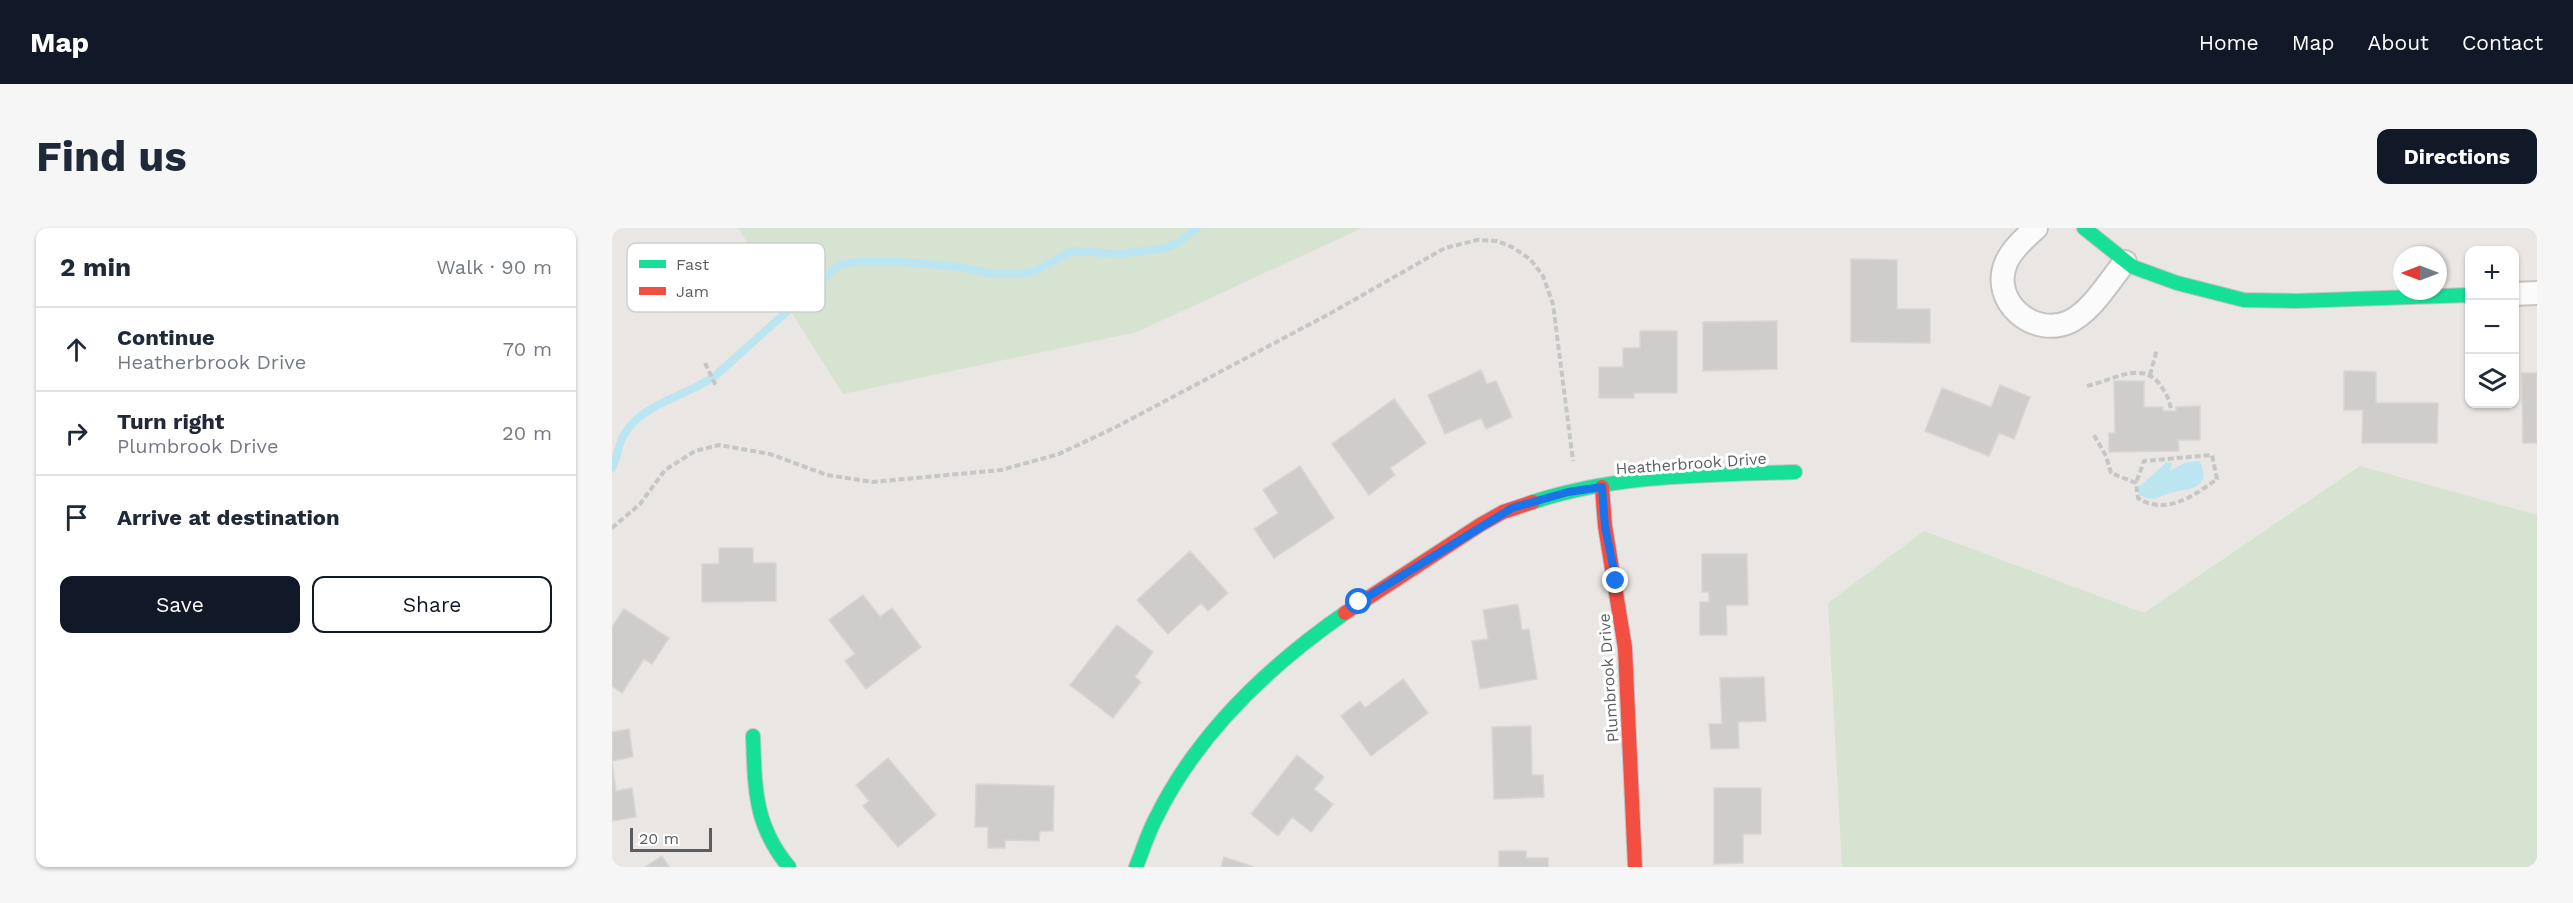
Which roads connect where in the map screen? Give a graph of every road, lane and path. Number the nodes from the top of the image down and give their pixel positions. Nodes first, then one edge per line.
1 (2036, 228) edge
2 (2084, 228) edge
3 (2125, 261) junction
4 (2537, 293) edge
5 (2519, 294) edge
6 (2465, 295) edge
7 (2157, 349) dead end
8 (705, 363) dead end
9 (2150, 375) junction
10 (716, 386) dead end
11 (2087, 386) dead end
12 (2171, 411) dead end
13 (2094, 435) dead end
14 (1795, 472) dead end
15 (2136, 483) junction
16 (1602, 487) junction
17 (1578, 490) junction
18 (612, 528) edge
19 (753, 736) dead end
20 (789, 867) edge
21 (1136, 867) edge
22 (1635, 867) edge

1 - 3 street
2 - 3 street
3 - 6 street
4 - 5 street
7 - 9 path
8 - 10 path
9 - 11 path
9 - 12 path
13 - 15 path
14 - 16 street, Heatherbrook Drive
15 - 15 path
16 - 17 street, Heatherbrook Drive
16 - 22 street, Plumbrook Drive
17 - 18 path
17 - 21 street, Heatherbrook Drive
19 - 20 street

